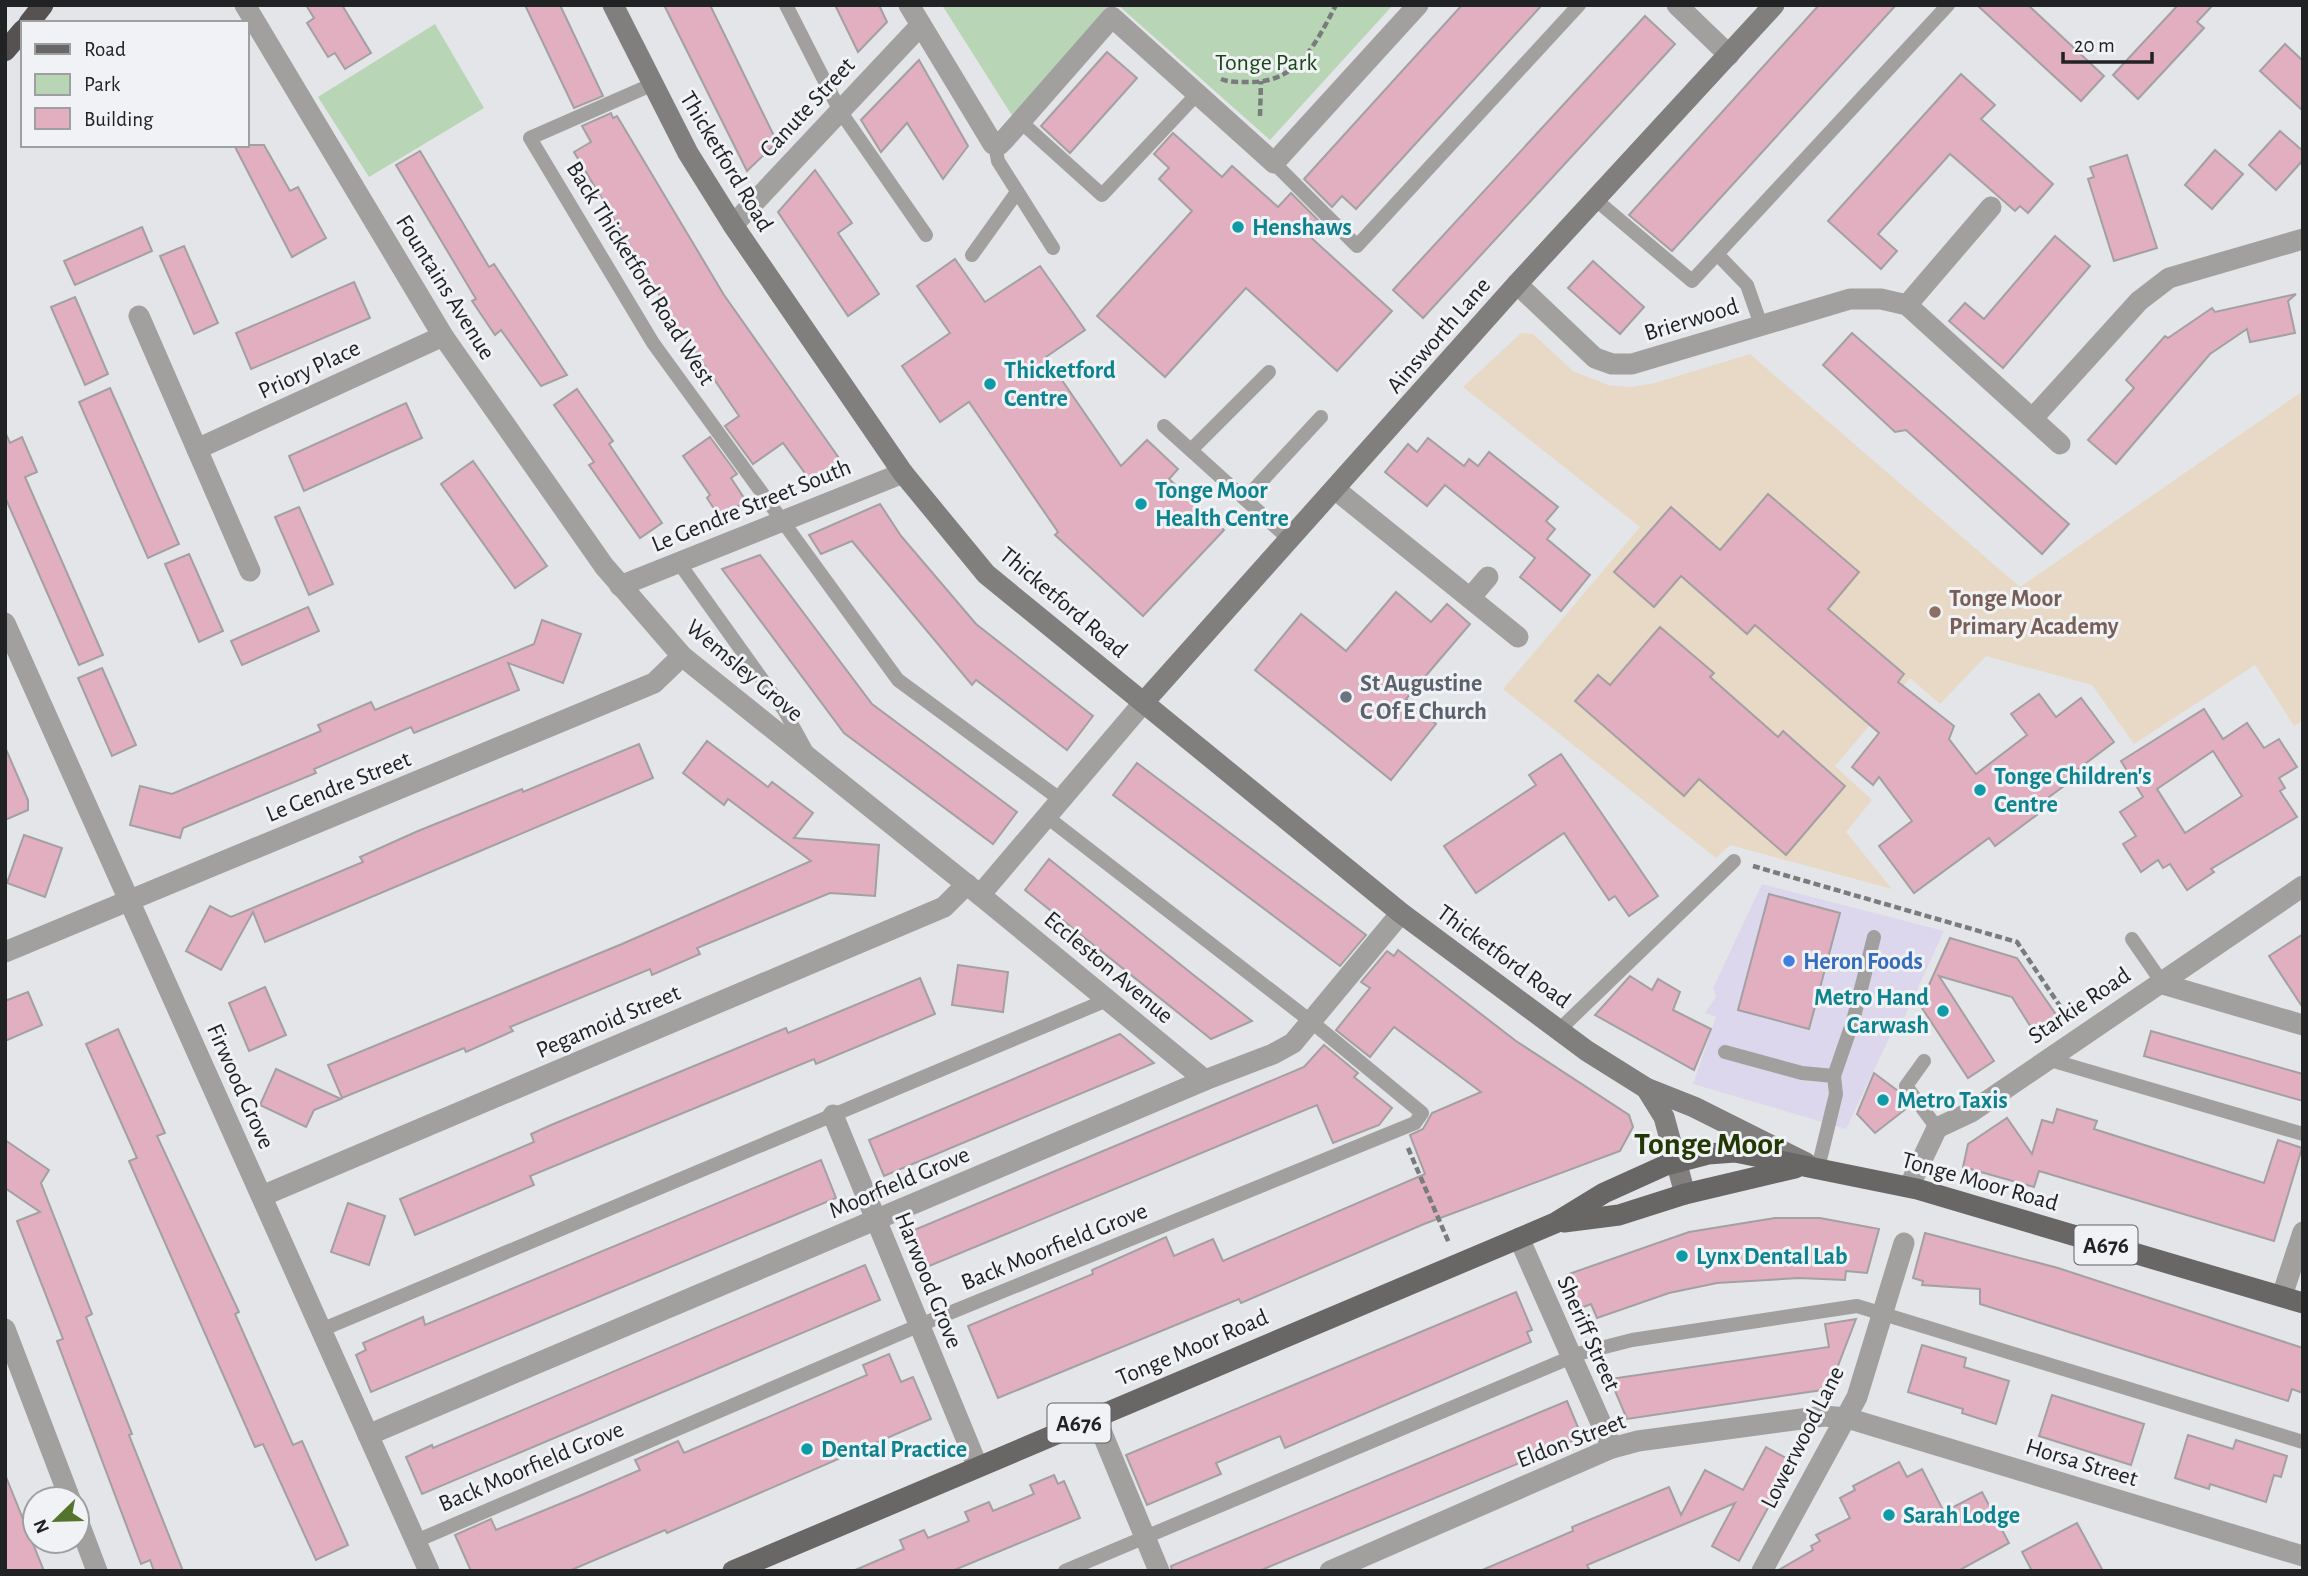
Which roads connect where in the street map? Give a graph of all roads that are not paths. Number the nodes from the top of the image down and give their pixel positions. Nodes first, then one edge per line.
1 (43, 5) edge
2 (245, 5) edge
3 (613, 5) edge
4 (786, 5) edge
5 (909, 5) edge
6 (1418, 5) edge
7 (1579, 5) edge
8 (1677, 5) edge
9 (1774, 5) edge
10 (1948, 5) edge
11 (31, 21) edge
12 (920, 26) junction
13 (21, 32) edge
14 (5, 51) edge
15 (1729, 55) junction
16 (651, 85) junction
17 (1197, 94) junction
18 (840, 111) junction
19 (1021, 122) junction
20 (994, 145) junction
21 (1274, 163) junction
22 (1017, 192) junction
23 (1596, 200) junction
24 (1991, 207) dead end
25 (733, 225) junction
26 (926, 235) dead end
27 (2303, 239) edge
28 (1053, 248) dead end
29 (972, 255) dead end
30 (1718, 255) junction
31 (1517, 284) junction
32 (1907, 305) junction
33 (139, 316) dead end
34 (1761, 325) junction
35 (443, 336) junction
36 (1269, 372) dead end
37 (1321, 417) dead end
38 (2033, 418) junction
39 (1164, 426) dead end
40 (2060, 444) dead end
41 (197, 449) junction
42 (1191, 450) junction
43 (902, 473) junction
44 (1336, 490) junction
45 (1245, 499) junction
46 (784, 520) junction
47 (1288, 538) junction
48 (679, 563) junction
49 (250, 571) dead end
50 (1488, 577) dead end
51 (620, 586) junction
52 (1470, 598) junction
53 (5, 623) edge
54 (1518, 637) dead end
55 (682, 656) junction
56 (1144, 702) junction
57 (810, 759) junction
58 (1061, 800) junction
59 (1047, 817) junction
60 (1734, 861) road end
61 (2303, 886) edge
62 (974, 890) junction
63 (130, 900) junction
64 (1401, 913) junction
65 (1874, 937) dead end
66 (2132, 939) dead end
67 (5, 952) edge
68 (2160, 982) junction
69 (1107, 1000) junction
70 (1313, 1023) junction
71 (2303, 1026) edge
72 (1559, 1030) junction
73 (1725, 1052) dead end
74 (2046, 1059) junction
75 (1924, 1061) dead end
76 (1834, 1076) junction
77 (1205, 1080) junction
78 (1646, 1088) junction
79 (833, 1115) junction
80 (1937, 1128) junction
81 (2303, 1134) edge
82 (1676, 1161) junction
83 (1810, 1167) junction
84 (1909, 1187) junction
85 (1685, 1194) junction
86 (262, 1196) junction
87 (876, 1221) junction
88 (1555, 1223) junction
89 (2303, 1232) edge
90 (1518, 1238) junction
91 (1904, 1243) dead end
92 (2282, 1296) junction
93 (2303, 1303) edge
94 (1882, 1315) junction
95 (919, 1325) junction
96 (5, 1329) edge
97 (321, 1330) junction
98 (1571, 1357) junction
99 (1096, 1416) junction
100 (1847, 1418) junction
101 (368, 1435) junction
102 (2303, 1442) edge
103 (1612, 1448) junction
104 (977, 1465) junction
105 (65, 1485) edge
106 (1145, 1537) junction
107 (416, 1541) junction
108 (2301, 1559) edge
109 (429, 1571) edge
110 (733, 1571) edge
111 (1065, 1571) edge
112 (1159, 1571) edge
113 (1329, 1571) edge
114 (1762, 1571) edge

1 - 11 highway
2 - 35 street, Fountains Avenue
3 - 16 main road, Thicketford Road
4 - 18 lane
5 - 12 street
6 - 21 street
7 - 21 lane
8 - 15 street
9 - 15 main road, Ainsworth Lane
10 - 30 lane
12 - 18 street, Canute Street
12 - 20 street
13 - 14 highway
15 - 23 main road, Ainsworth Lane
16 - 25 main road, Thicketford Road
16 - 46 lane, Back Thicketford Road West
17 - 19 lane
17 - 19 street
17 - 21 street
18 - 25 street, Canute Street
18 - 26 lane
19 - 20 street
20 - 22 lane
22 - 28 lane
22 - 29 lane
23 - 30 lane
23 - 31 main road, Ainsworth Lane
24 - 32 street
25 - 43 main road, Thicketford Road
27 - 38 street
30 - 34 lane
31 - 34 street, Brierwood
31 - 44 main road, Ainsworth Lane
32 - 34 street, Brierwood
32 - 38 street
33 - 41 street
35 - 41 street, Priory Place
35 - 51 street, Fountains Avenue
36 - 42 lane
37 - 45 lane
38 - 40 street
39 - 42 lane
41 - 49 street
42 - 45 lane
43 - 46 street, Le Gendre Street South
43 - 56 main road, Thicketford Road
44 - 47 main road, Ainsworth Lane
44 - 52 street
45 - 47 lane
46 - 48 street, Le Gendre Street South
46 - 58 lane, Back Thicketford Road West
47 - 56 main road, Ainsworth Lane
48 - 51 street, Le Gendre Street South
48 - 57 lane, Wemsley Grove
50 - 52 street
51 - 55 street, Wemsley Grove
52 - 54 street
53 - 63 street, Firwood Grove
55 - 57 street, Wemsley Grove
55 - 63 street, Le Gendre Street
56 - 58 street, Pegamoid Street
56 - 64 main road, Thicketford Road
57 - 62 street, Wemsley Grove
58 - 59 street, Pegamoid Street
59 - 62 street, Pegamoid Street
59 - 70 lane
60 - 72 lane
61 - 68 street, Starkie Road
62 - 69 street, Eccleston Avenue
62 - 86 street, Pegamoid Street
63 - 67 street, Le Gendre Street
63 - 86 street, Firwood Grove
64 - 70 street, Moorfield Grove
64 - 72 main road, Thicketford Road
65 - 76 lane
66 - 68 lane
68 - 71 street
68 - 74 street, Starkie Road
69 - 77 street, Eccleston Avenue
69 - 79 lane
70 - 77 street, Moorfield Grove
70 - 95 lane, Back Moorfield Grove
72 - 78 main road, Thicketford Road
73 - 76 lane
74 - 80 street, Starkie Road
74 - 81 lane
75 - 80 lane
76 - 83 lane
77 - 87 street, Moorfield Grove
78 - 82 main road, Thicketford Road
78 - 83 main road, Thicketford Road
79 - 87 street, Harwood Grove
79 - 97 lane
80 - 84 street
82 - 83 main road, Tonge Moor Road / A676
82 - 85 main road, Thicketford Road
82 - 88 main road, Tonge Moor Road / A676
83 - 84 main road, Tonge Moor Road / A676
83 - 85 main road, Tonge Moor Road / A676
84 - 92 main road, Tonge Moor Road / A676
85 - 88 main road, Tonge Moor Road / A676
86 - 97 street, Firwood Grove
87 - 95 street, Harwood Grove
87 - 101 street, Moorfield Grove
88 - 90 main road, Tonge Moor Road / A676
89 - 92 street
90 - 98 street, Sheriff Street
90 - 99 main road, Tonge Moor Road / A676
91 - 94 street, Lowerwood Lane
92 - 93 main road, Tonge Moor Road / A676
94 - 98 lane
94 - 100 street, Lowerwood Lane
94 - 102 lane
95 - 104 street, Harwood Grove
95 - 107 lane, Back Moorfield Grove
96 - 105 street
97 - 101 street, Firwood Grove
98 - 103 street, Sheriff Street
98 - 106 lane
99 - 104 main road, Tonge Moor Road / A676
99 - 106 street
100 - 103 street, Eldon Street
100 - 108 street, Horsa Street
100 - 114 street, Lowerwood Lane
101 - 107 street, Firwood Grove
103 - 113 street, Eldon Street
104 - 110 main road, Tonge Moor Road / A676
106 - 111 lane
106 - 112 street
107 - 109 street, Firwood Grove

